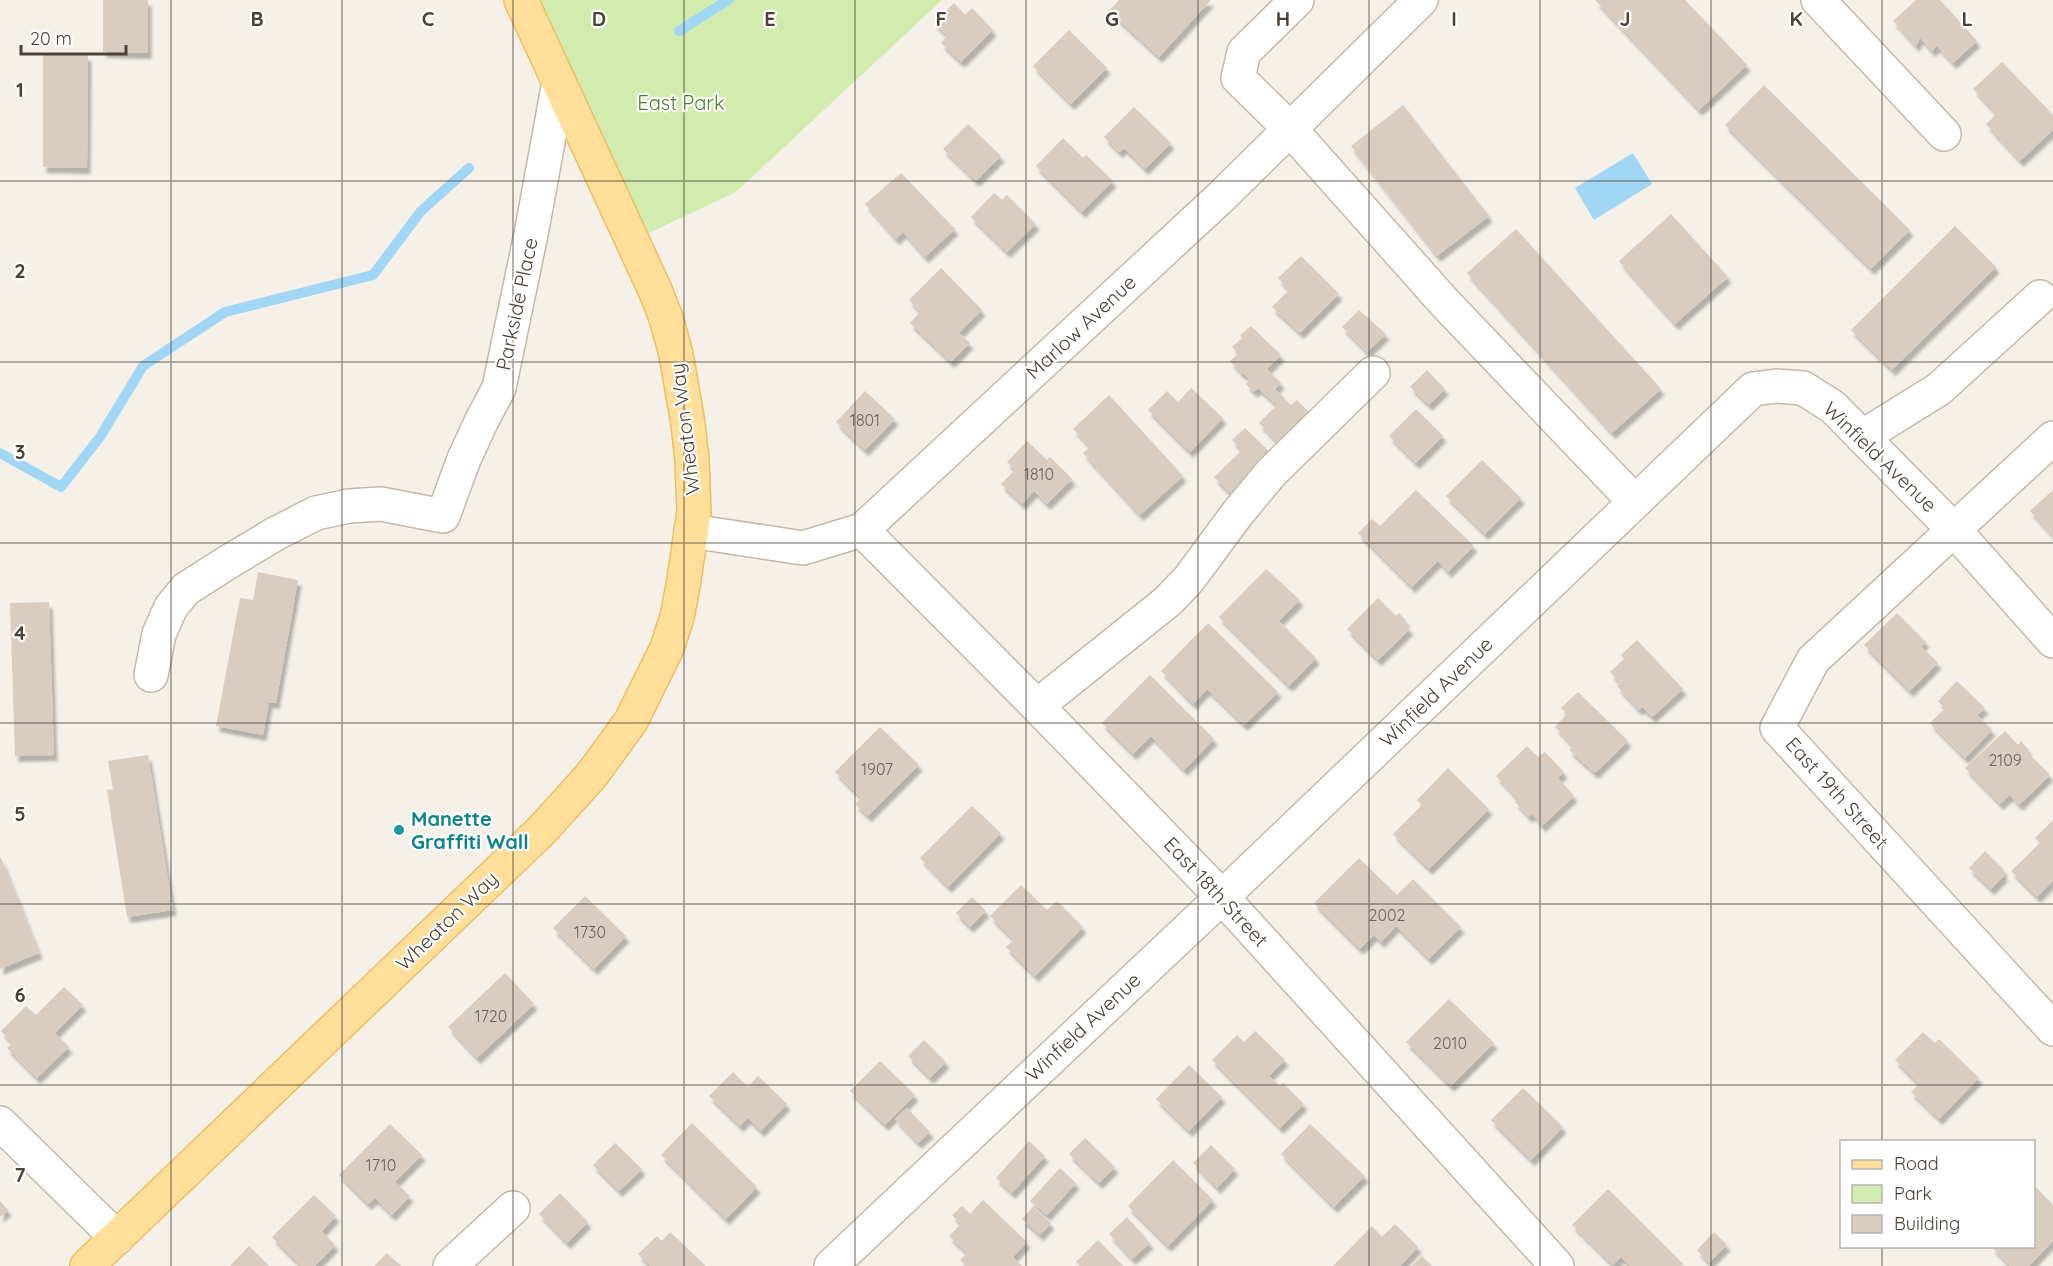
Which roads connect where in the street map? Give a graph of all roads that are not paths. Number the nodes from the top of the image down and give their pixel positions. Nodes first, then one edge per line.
1 (521, 0) edge
2 (1297, 0) edge
3 (1421, 0) edge
4 (1818, 0) edge
5 (559, 82) junction
6 (1290, 129) junction
7 (1944, 134) dead end
8 (2040, 297) dead end
9 (1373, 373) dead end
10 (1862, 436) junction
11 (2053, 438) edge
12 (1635, 502) junction
13 (862, 530) junction
14 (691, 531) junction
15 (1954, 531) junction
16 (2053, 641) edge
17 (151, 675) dead end
18 (1037, 706) junction
19 (1222, 897) junction
20 (2053, 1029) edge
21 (0, 1123) edge
22 (513, 1208) dead end
23 (117, 1238) junction
24 (87, 1266) edge
25 (450, 1266) edge
26 (831, 1266) edge
27 (1557, 1266) edge

1 - 5 main road, Wheaton Way
2 - 6 street
3 - 6 street, Marlow Avenue
4 - 7 street
5 - 14 main road, Wheaton Way
5 - 17 street, Parkside Place
6 - 12 street
6 - 13 street, Marlow Avenue
8 - 10 street
9 - 18 street
10 - 12 street, Winfield Avenue
10 - 15 street, Winfield Avenue
11 - 15 street
12 - 19 street, Winfield Avenue
13 - 14 street, Marlow Avenue
13 - 18 street, East 18th Street
14 - 23 main road, Wheaton Way
15 - 16 street, Winfield Avenue
15 - 20 street, East 19th Street
18 - 19 street, East 18th Street
19 - 26 street, Winfield Avenue
19 - 27 street, East 18th Street
21 - 23 street
22 - 25 street
23 - 24 main road, Wheaton Way

